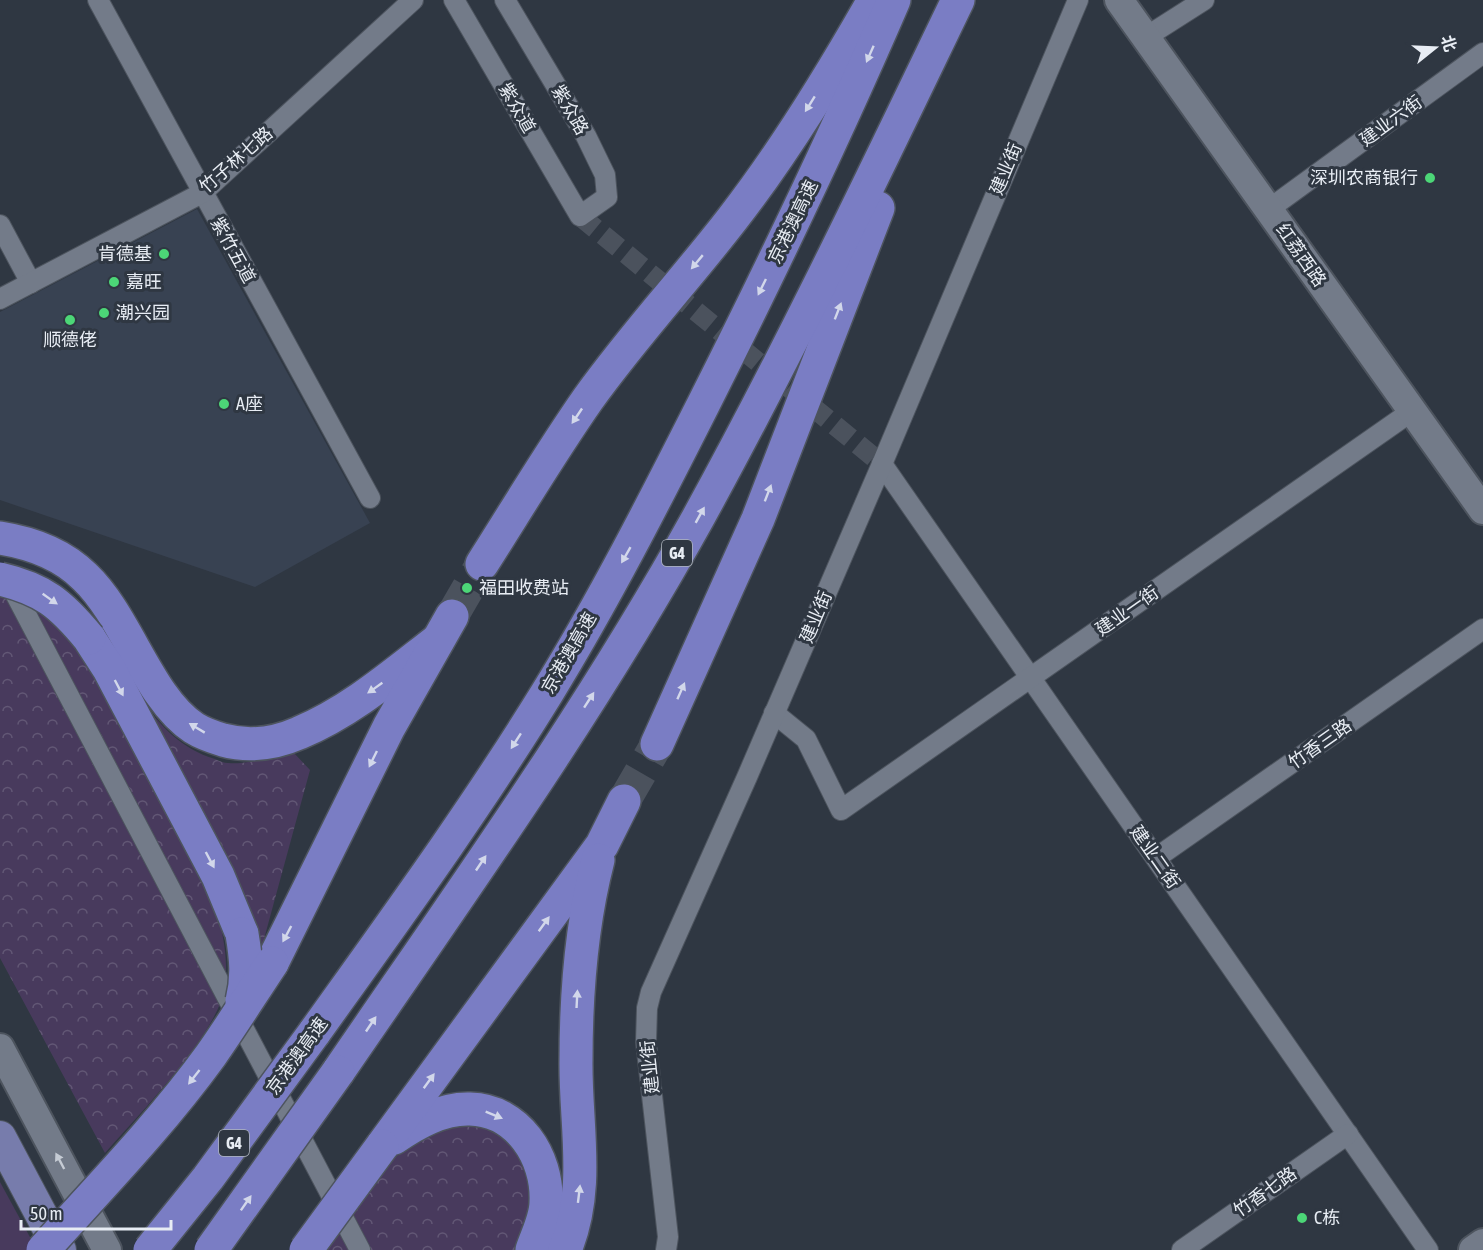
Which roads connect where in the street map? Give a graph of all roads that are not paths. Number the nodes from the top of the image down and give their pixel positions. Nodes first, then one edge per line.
1 (98, 0) edge
2 (413, 0) edge
3 (454, 0) edge
4 (505, 0) edge
5 (874, 0) edge
6 (894, 0) edge
7 (959, 0) edge
8 (1078, 0) edge
9 (1119, 0) edge
10 (1204, 0) edge
11 (1146, 37) junction
12 (1483, 53) edge
13 (202, 193) junction
14 (1269, 209) junction
15 (580, 216) joint
16 (0, 225) edge
17 (31, 283) junction
18 (0, 299) edge
19 (1412, 411) junction
20 (882, 464) junction
21 (370, 498) dead end
22 (1483, 510) edge
23 (0, 538) edge
24 (0, 564) edge
25 (482, 564) tunnel mouth
26 (0, 579) edge
27 (1483, 629) edge
28 (1031, 678) junction
29 (774, 713) junction
30 (657, 744) tunnel mouth
31 (624, 801) tunnel mouth
32 (602, 845) junction
33 (1156, 858) junction
34 (228, 1030) junction
35 (0, 1048) edge
36 (1348, 1134) junction
37 (0, 1137) edge
38 (382, 1146) junction
39 (1483, 1243) edge
40 (43, 1250) edge
41 (60, 1250) edge
42 (107, 1250) edge
43 (150, 1250) edge
44 (211, 1250) edge
45 (306, 1250) edge
46 (360, 1250) edge
47 (532, 1250) edge
48 (565, 1250) edge
49 (666, 1250) edge
50 (1182, 1250) edge
51 (1428, 1250) edge
52 (1473, 1250) edge

1 - 13 street, 紫竹五道
2 - 13 street, 竹子林七路
3 - 15 street, 紫众道
4 - 15 street, 紫众路
5 -> 25 highway
6 -> 43 highway, 京港澳高速 / G4, bridge
30 -> 7 highway
44 -> 7 highway, G4, bridge
8 - 20 street, 建业街
9 - 11 main road, 红荔西路
10 - 11 street
11 - 14 main road, 红荔西路
12 - 14 street, 建业六街
13 - 17 street, 竹子林七路
13 - 21 street, 紫竹五道
14 - 19 main road, 红荔西路
16 - 17 street
17 - 18 street, 竹子林七路
19 - 22 main road, 红荔西路
19 - 28 street, 建业一街
20 - 28 street, 建业二街
20 - 29 street, 建业街
23 - 34 highway, bridge
24 - 46 street
26 -> 34 highway, bridge
27 - 33 street, 竹香三路
28 - 29 street, 建业一街
28 - 33 street, 建业二街
29 - 49 street, 建业街
31 - 32 highway
38 -> 32 highway
48 -> 32 highway
33 - 36 street, 建业二街
34 -> 40 highway, bridge
42 -> 35 main road
36 - 50 street, 竹香七路
36 - 51 street, 建业二街
37 - 41 main road
38 - 45 highway, bridge
38 -> 47 highway
39 - 52 main road

